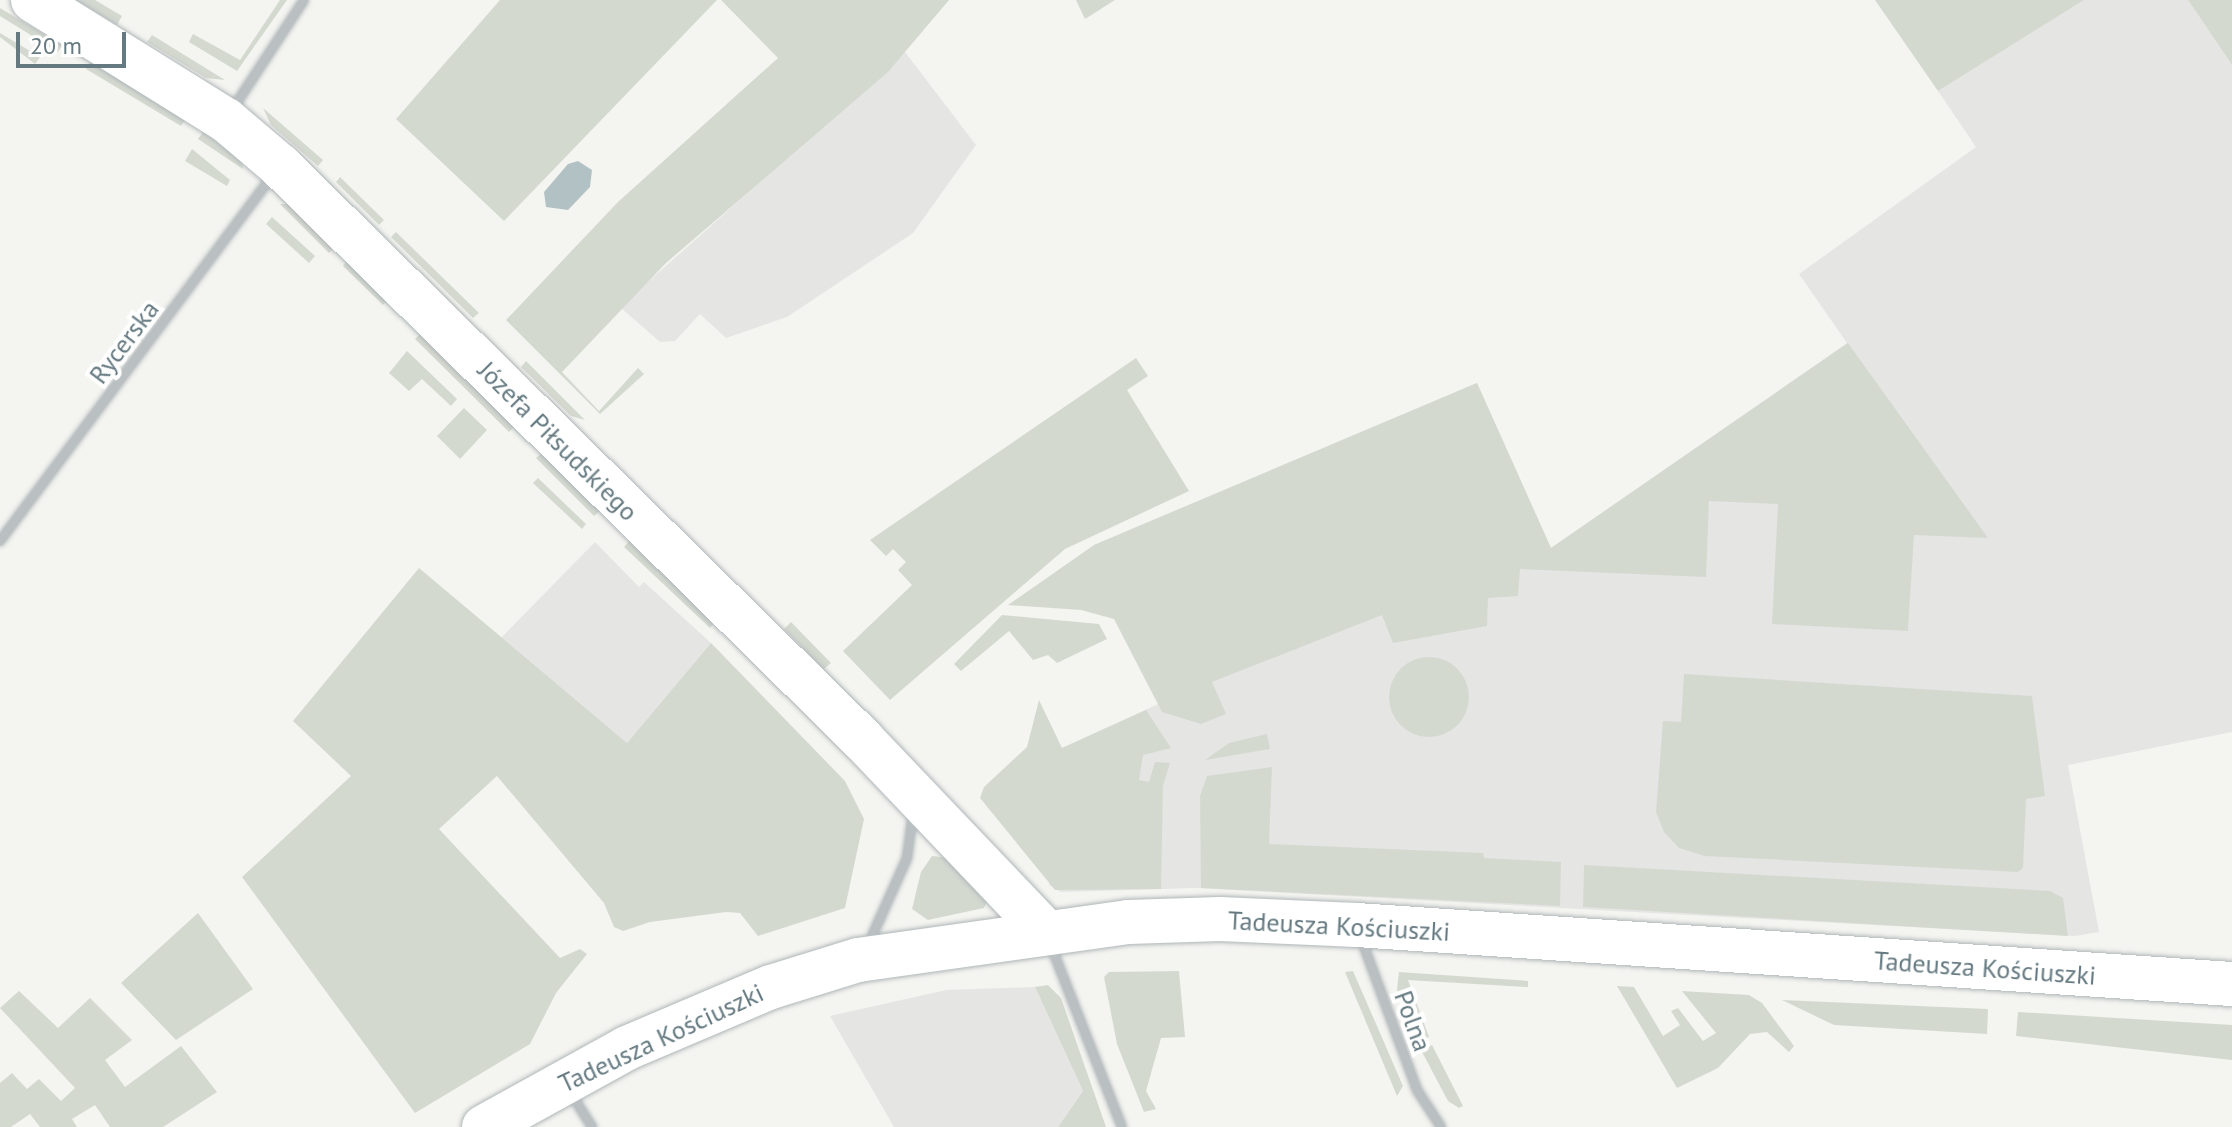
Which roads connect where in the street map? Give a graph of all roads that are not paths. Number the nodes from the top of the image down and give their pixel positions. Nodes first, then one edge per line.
1 (33, 0) edge
2 (304, 0) edge
3 (226, 120) junction
4 (280, 166) junction
5 (0, 541) edge
6 (914, 793) junction
7 (1357, 925) junction
8 (1044, 930) junction
9 (858, 960) junction
10 (2232, 984) edge
11 (563, 1081) junction
12 (484, 1127) edge
13 (592, 1127) edge
14 (1122, 1127) edge
15 (1441, 1127) edge

1 - 3 street, Józefa Piłsudskiego
2 - 3 street
3 - 4 street, Józefa Piłsudskiego
4 - 5 street, Rycerska
4 - 6 street, Józefa Piłsudskiego
6 - 8 street, Józefa Piłsudskiego
6 - 9 street
7 - 8 street, Tadeusza Kościuszki
7 - 10 street, Tadeusza Kościuszki
7 - 15 street, Polna
8 - 9 street, Tadeusza Kościuszki
8 - 14 street
9 - 11 street, Tadeusza Kościuszki
11 - 12 street, Tadeusza Kościuszki
11 - 13 street

